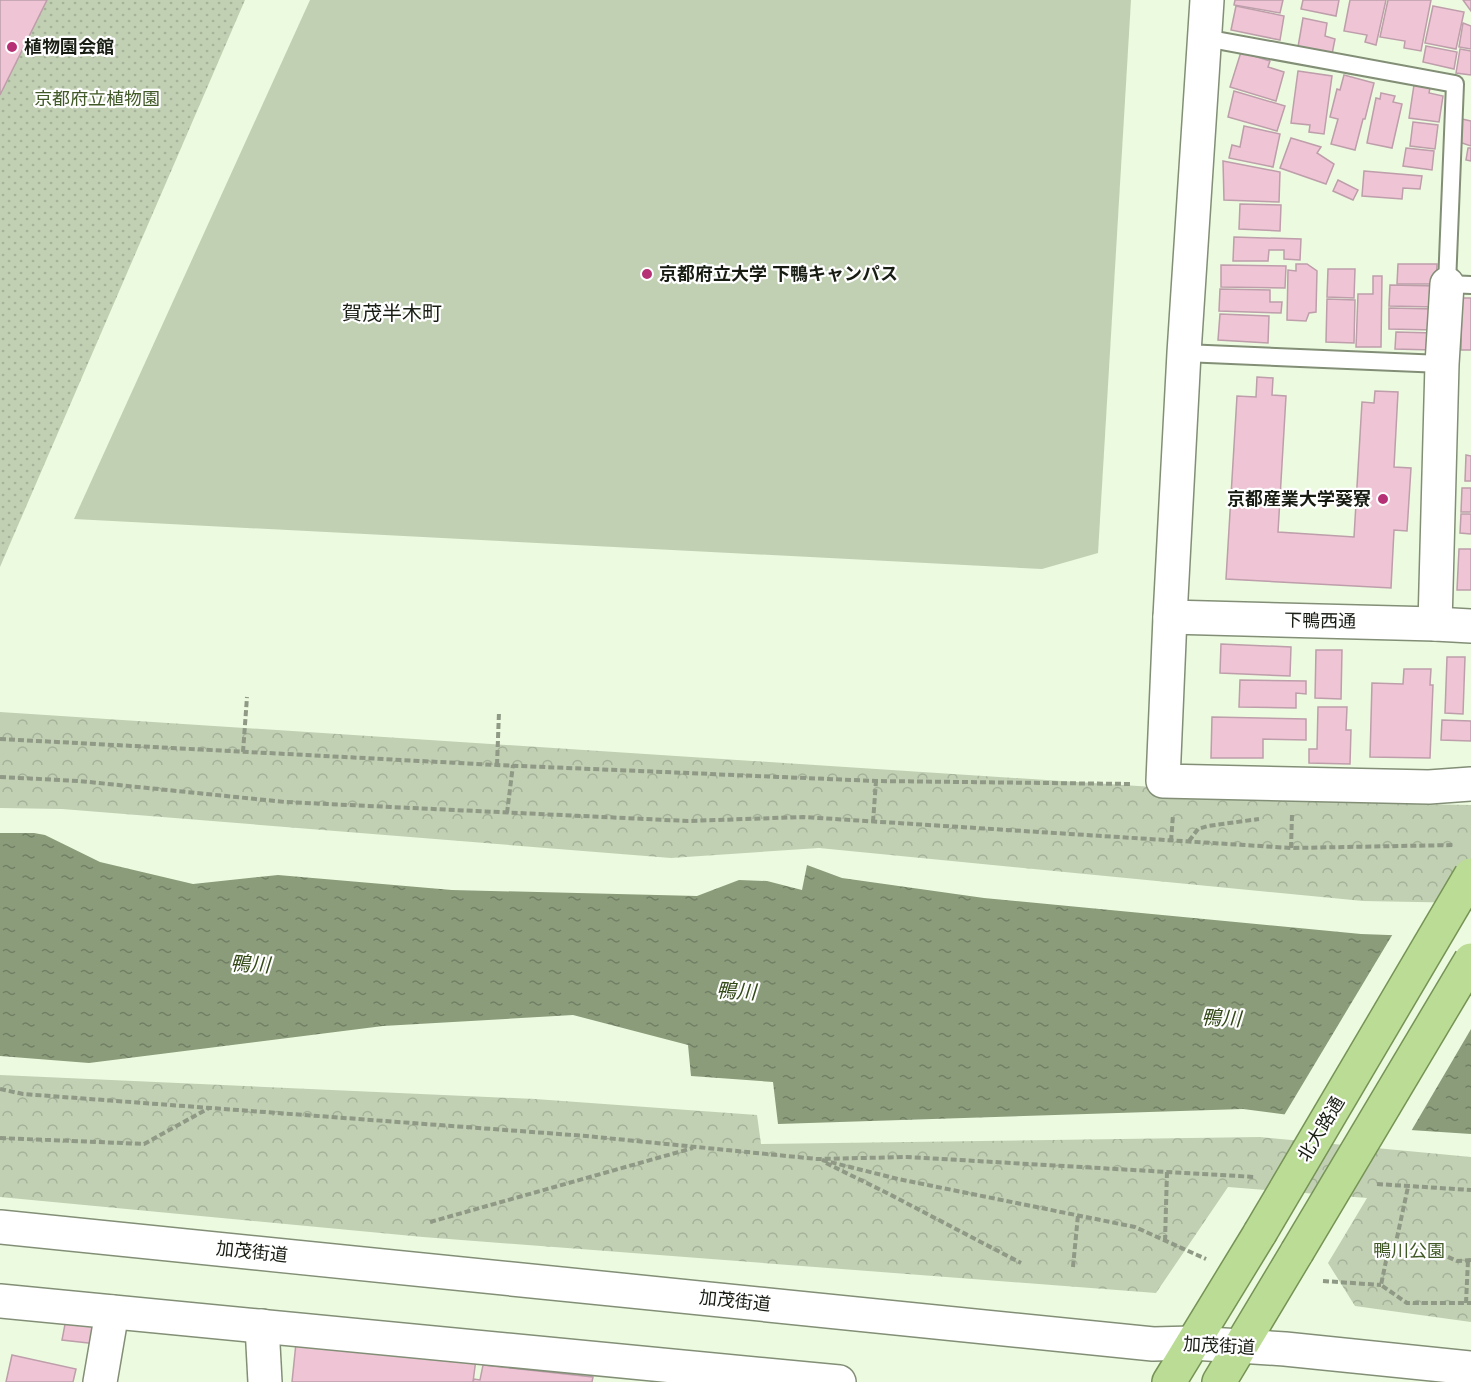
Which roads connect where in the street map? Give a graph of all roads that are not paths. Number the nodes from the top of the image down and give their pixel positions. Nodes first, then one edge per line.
1 (1207, 0) edge
2 (1205, 38) junction
3 (1459, 285) edge
4 (1184, 353) junction
5 (1442, 364) junction
6 (1170, 617) junction
7 (1435, 624) junction
8 (1471, 626) edge
9 (1471, 784) edge
10 (1466, 860) edge
11 (1471, 960) edge
12 (0, 1227) edge
13 (0, 1301) edge
14 (112, 1312) junction
15 (262, 1326) junction
16 (1192, 1343) junction
17 (1240, 1347) junction
18 (636, 1372) edge
19 (1467, 1372) edge
20 (100, 1382) edge
21 (266, 1382) edge
22 (839, 1382) edge
23 (1169, 1382) edge
24 (1219, 1382) edge

1 - 2 street
2 - 3 lane
2 - 4 street
3 - 5 street
4 - 5 lane
4 - 6 street
5 - 7 street
6 - 7 street, 下鴨西通
6 - 9 street
7 - 8 street, 下鴨西通
10 - 16 highway, 北大路通, bridge
11 - 17 highway, bridge
12 - 16 street, 加茂街道
13 - 14 street
14 - 15 street
14 - 20 street
15 - 18 street
15 - 21 street
16 - 17 street, 加茂街道
16 - 23 highway, 北大路通
17 - 19 street, 加茂街道
17 - 24 highway
18 - 22 street

